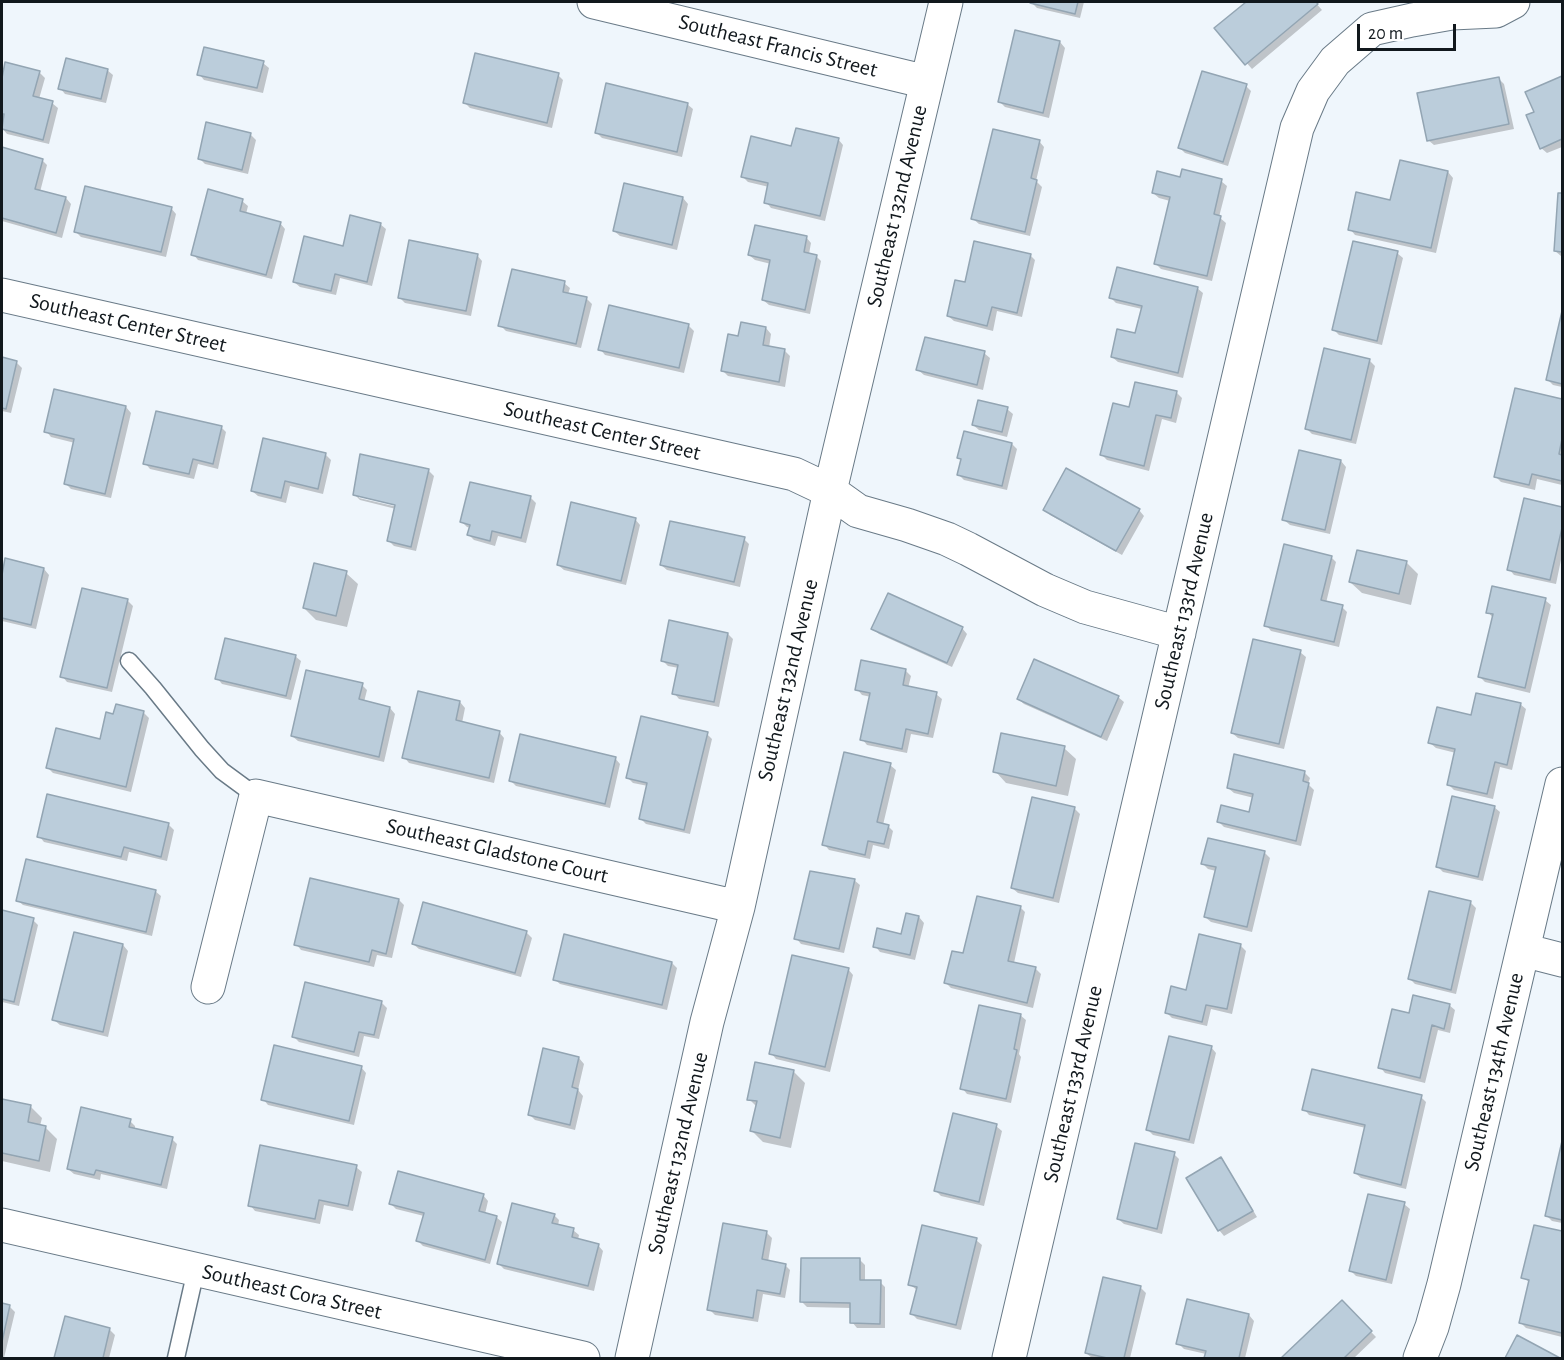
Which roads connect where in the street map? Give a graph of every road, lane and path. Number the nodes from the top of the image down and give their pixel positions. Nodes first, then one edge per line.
1 (594, 2) edge
2 (946, 2) edge
3 (1513, 2) edge
4 (927, 82) junction
5 (2, 295) edge
6 (830, 491) junction
7 (1179, 633) junction
8 (129, 661) dead end
9 (1563, 784) edge
10 (256, 796) junction
11 (738, 907) junction
12 (1522, 950) junction
13 (1563, 960) edge
14 (208, 987) dead end
15 (2, 1225) edge
16 (196, 1270) junction
17 (176, 1359) edge
18 (583, 1359) edge
19 (632, 1359) edge
20 (1009, 1359) edge
21 (1420, 1359) edge

1 - 4 street, Southeast Francis Street
2 - 4 street, Southeast 132nd Avenue
3 - 7 street, Southeast 133rd Avenue
4 - 6 street, Southeast 132nd Avenue
5 - 6 street, Southeast Center Street
6 - 7 street, Southeast Center Street
6 - 11 street, Southeast 132nd Avenue
7 - 20 street, Southeast 133rd Avenue
8 - 10 lane
9 - 12 street, Southeast 134th Avenue
10 - 11 street, Southeast Gladstone Court
10 - 14 street
11 - 19 street, Southeast 132nd Avenue
12 - 13 street
12 - 21 street, Southeast 134th Avenue
15 - 16 street, Southeast Cora Street
16 - 17 lane
16 - 18 street, Southeast Cora Street

